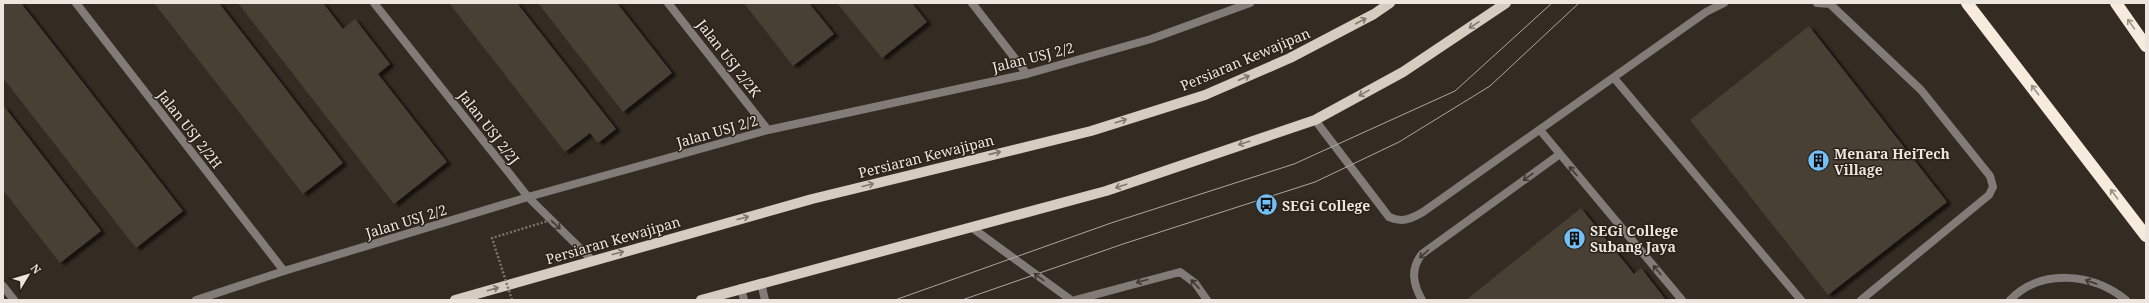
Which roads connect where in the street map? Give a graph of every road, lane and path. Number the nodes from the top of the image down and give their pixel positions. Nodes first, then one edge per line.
1 (76, 3) edge
2 (374, 3) edge
3 (668, 3) edge
4 (972, 3) edge
5 (1250, 3) edge
6 (1390, 3) edge
7 (1506, 3) edge
8 (1724, 3) edge
9 (1817, 3) edge
10 (1967, 3) edge
11 (2116, 3) edge
12 (2146, 46) edge
13 (1028, 74) junction
14 (1614, 78) junction
15 (1315, 120) junction
16 (768, 130) junction
17 (1540, 130) junction
18 (1560, 154) junction
19 (528, 198) junction
20 (551, 220) junction
21 (971, 227) junction
22 (2146, 236) edge
23 (592, 260) junction
24 (284, 271) junction
25 (761, 283) junction
26 (3, 286) edge
27 (741, 288) junction
28 (14, 300) edge
29 (196, 300) edge
30 (455, 300) edge
31 (512, 300) edge
32 (701, 300) edge
33 (744, 300) edge
34 (766, 300) edge
35 (1070, 300) edge
36 (1075, 300) edge
37 (1207, 300) edge
38 (1422, 300) edge
39 (1682, 300) edge
40 (1801, 300) edge
41 (1860, 300) edge
42 (2010, 300) edge
43 (2126, 300) edge

1 - 24 street, Jalan USJ 2/2H
2 - 19 street, Jalan USJ 2/2J
3 - 16 street, Jalan USJ 2/2K
4 - 13 street
5 - 13 street, Jalan USJ 2/2
23 -> 6 main road, Persiaran Kewajipan
7 -> 15 main road
8 - 14 street
9 - 41 street
22 -> 10 highway
12 -> 11 highway
13 - 16 street, Jalan USJ 2/2
14 - 17 street
14 - 40 street
15 - 17 street
15 -> 21 main road
16 - 19 street, Jalan USJ 2/2
17 - 18 street
18 -> 38 street
39 -> 18 street
19 - 20 street, Jalan USJ 2/2J
19 - 24 street, Jalan USJ 2/2
20 -> 23 street, Jalan USJ 2/2J
20 - 31 path, bridge
21 - 25 main road
35 -> 21 street
30 -> 23 main road, Persiaran Kewajipan
24 - 29 street, Jalan USJ 2/2
25 - 27 main road
25 - 34 street
26 - 28 street
27 - 32 main road
27 - 33 street
37 -> 36 street
43 -> 42 street

